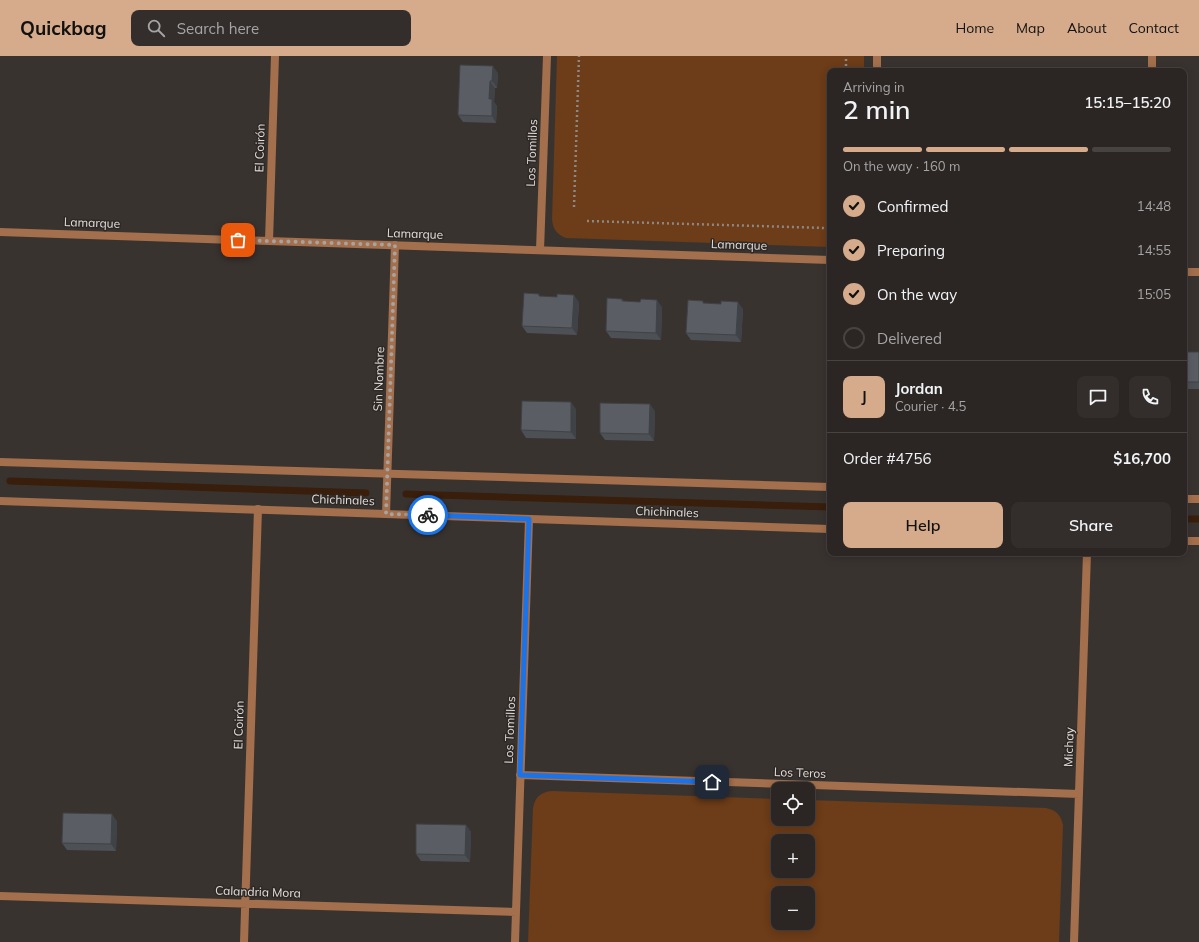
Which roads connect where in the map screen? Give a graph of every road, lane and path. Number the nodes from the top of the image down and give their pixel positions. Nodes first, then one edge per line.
1 (275, 56) edge
2 (547, 56) edge
3 (579, 56) edge
4 (846, 56) edge
5 (877, 56) edge
6 (1152, 56) edge
7 (846, 68) edge
8 (877, 68) edge
9 (1152, 68) edge
10 (574, 207) dead end
11 (587, 221) dead end
12 (826, 228) dead end
13 (0, 232) edge
14 (269, 241) junction
15 (395, 245) junction
16 (540, 250) junction
17 (827, 260) edge
18 (1187, 272) edge
19 (1199, 272) edge
20 (0, 462) edge
21 (387, 474) junction
22 (827, 487) edge
23 (1187, 499) edge
24 (1199, 499) edge
25 (0, 501) edge
26 (258, 509) junction
27 (386, 514) junction
28 (529, 519) junction
29 (827, 529) edge
30 (1187, 541) edge
31 (1199, 541) edge
32 (1087, 556) edge
33 (520, 775) junction
34 (1079, 794) junction
35 (0, 896) edge
36 (245, 904) junction
37 (516, 912) junction
38 (244, 942) edge
39 (515, 942) edge
40 (1074, 942) edge

1 - 14 street, El Coirón
2 - 16 street, Los Tomillos
3 - 10 path
4 - 7 path
5 - 8 street
6 - 9 street
11 - 12 path
13 - 14 street, Lamarque
14 - 15 street, Lamarque
15 - 16 street, Lamarque
15 - 21 street, Sin Nombre
16 - 17 street, Lamarque
18 - 19 street
20 - 21 street
21 - 22 street
21 - 27 street, Sin Nombre
23 - 24 street
25 - 26 street, Chichinales
26 - 27 street, Chichinales
26 - 36 street, El Coirón
27 - 28 street, Chichinales
28 - 29 street, Chichinales
28 - 33 street, Los Tomillos
30 - 31 street
32 - 34 street, Michay
33 - 34 street, Los Teros
33 - 37 street, Los Tomillos
34 - 40 street, Michay
35 - 36 street, Calandria Mora
36 - 37 street, Calandria Mora
36 - 38 street, El Coirón
37 - 39 street, Los Tomillos

